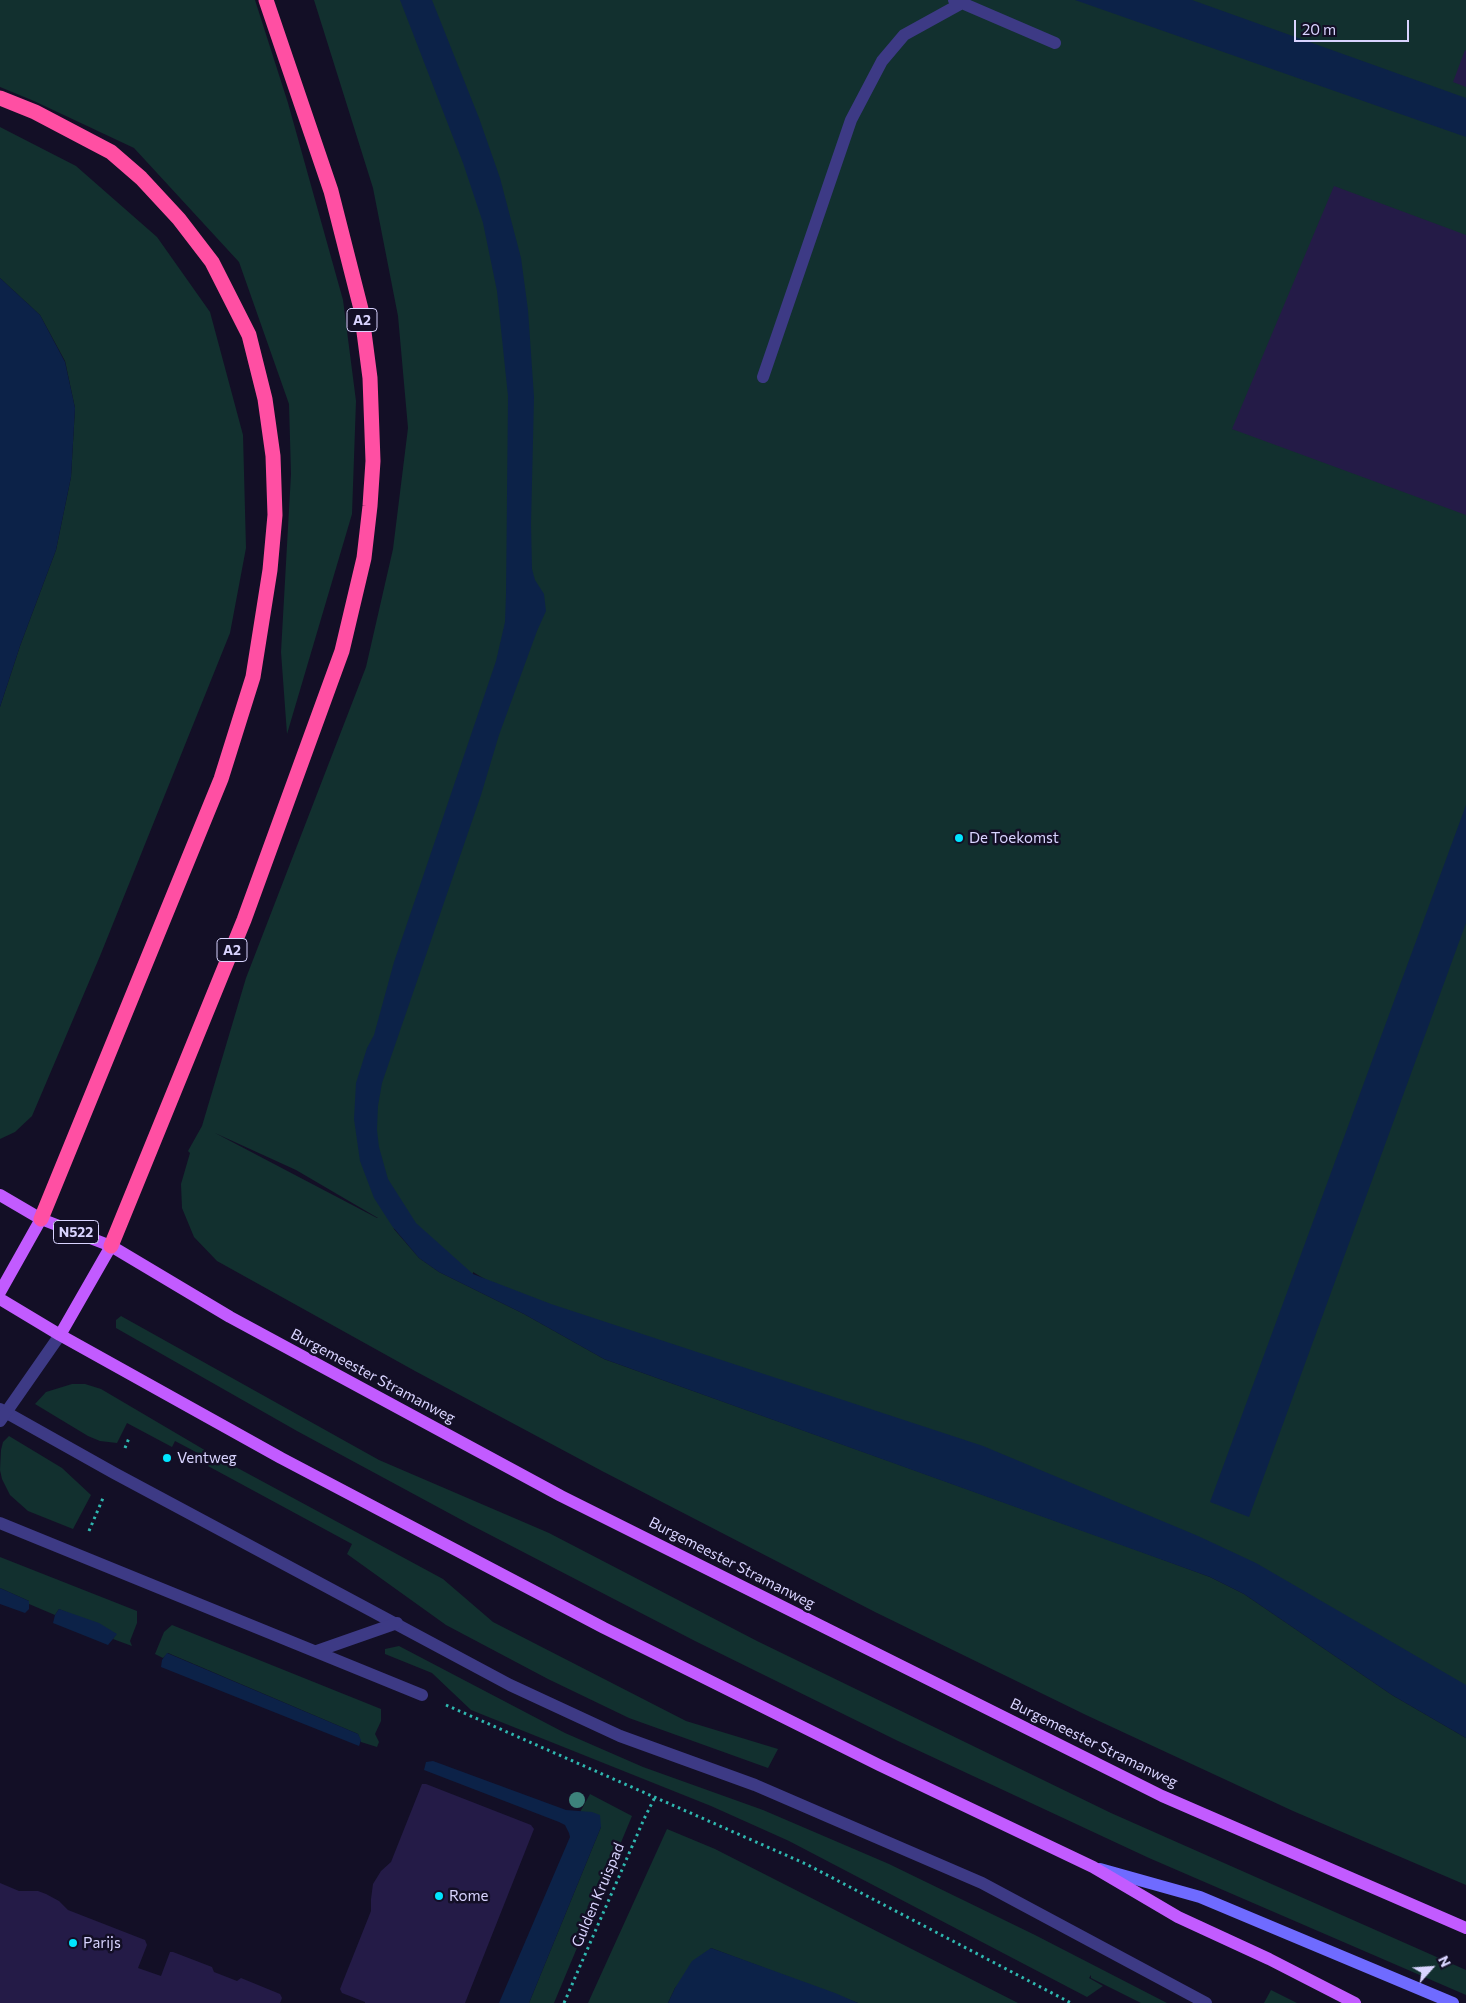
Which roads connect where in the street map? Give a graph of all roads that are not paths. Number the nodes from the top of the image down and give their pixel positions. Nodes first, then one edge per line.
1 (266, 0) edge
2 (958, 2) edge
3 (1055, 43) dead end
4 (0, 98) edge
5 (763, 377) dead end
6 (0, 1195) edge
7 (40, 1219) junction
8 (111, 1246) junction
9 (0, 1292) edge
10 (0, 1299) edge
11 (60, 1335) junction
12 (2, 1414) edge
13 (0, 1523) edge
14 (397, 1623) junction
15 (317, 1651) junction
16 (422, 1695) road end
17 (1092, 1867) junction
18 (1466, 1928) edge
19 (1206, 2003) edge
20 (1355, 2003) edge
21 (1453, 2003) edge

1 - 8 highway, A2
2 - 3 street
2 - 5 street
4 - 7 highway
6 - 7 main road, Burgemeester Stramanweg / N522
7 - 8 main road, Burgemeester Stramanweg / N522
7 - 9 main road
8 - 11 main road
8 - 18 main road, Burgemeester Stramanweg
10 - 11 main road
11 - 12 street
11 - 17 main road
12 - 14 street
13 - 15 street
14 - 15 street
14 - 19 street
15 - 16 street
17 - 20 main road
17 - 21 main road

